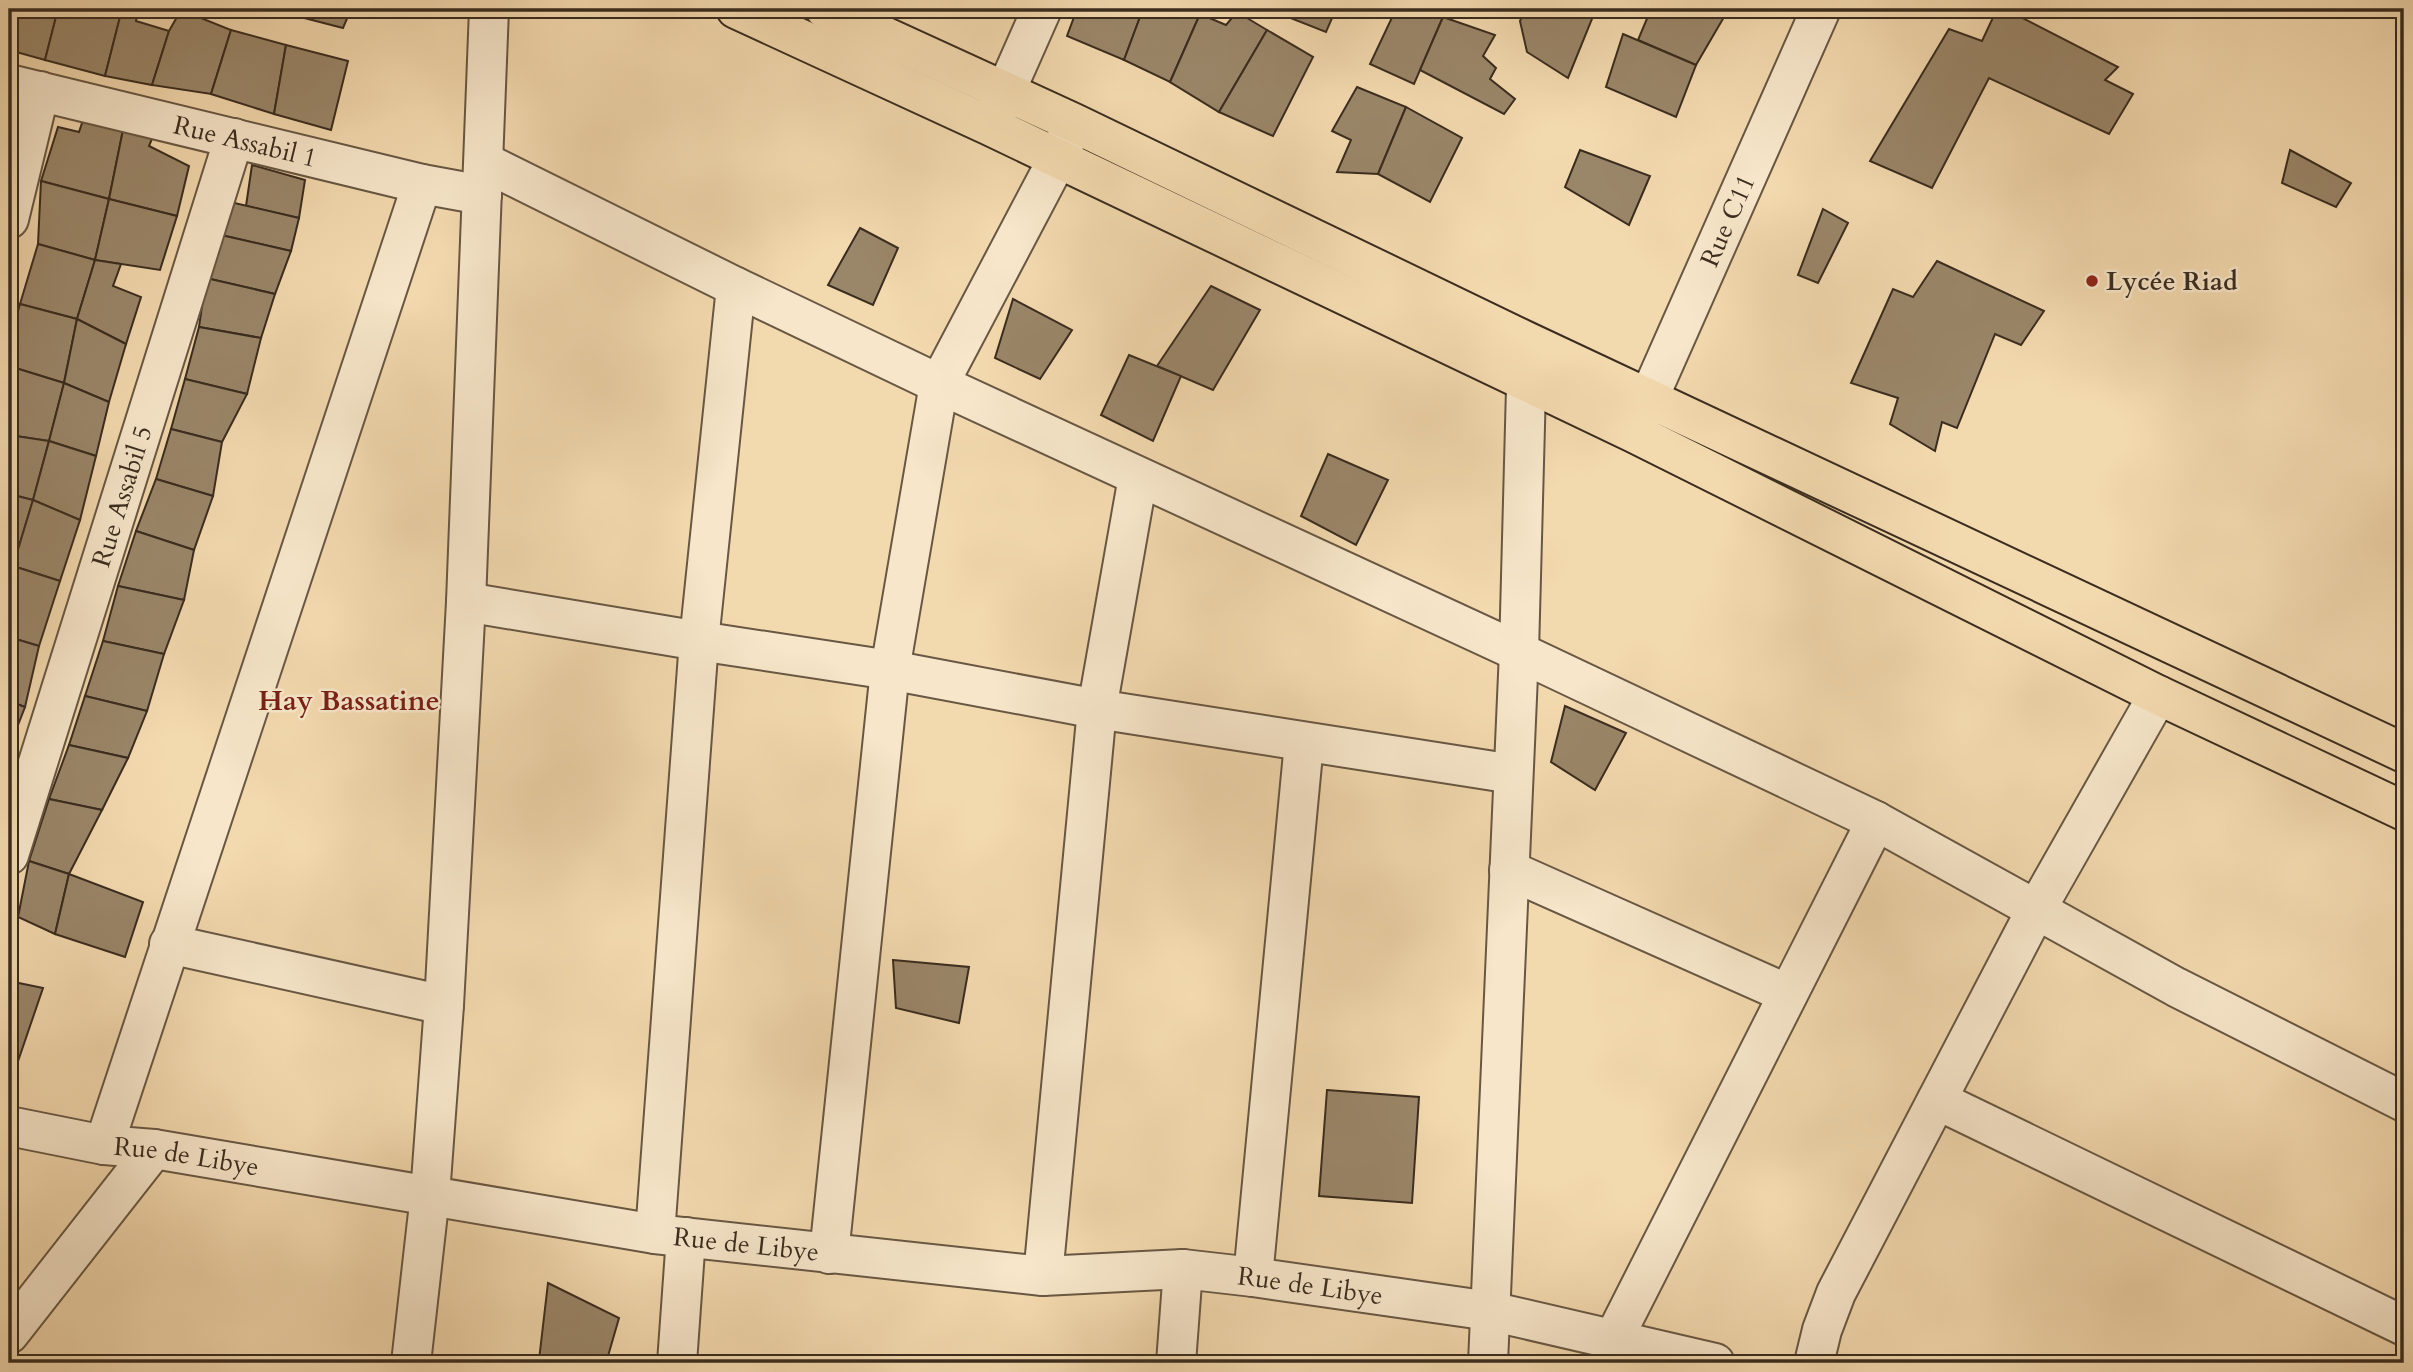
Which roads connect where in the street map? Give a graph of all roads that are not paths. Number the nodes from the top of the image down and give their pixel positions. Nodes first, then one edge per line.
1 (489, 9) edge
2 (736, 9) edge
3 (825, 9) edge
4 (1042, 9) edge
5 (1821, 9) edge
6 (24, 87) edge
7 (1006, 91) junction
8 (1074, 123) junction
9 (990, 126) junction
10 (234, 138) junction
11 (1057, 160) junction
12 (483, 179) junction
13 (422, 184) junction
14 (9, 219) edge
15 (736, 287) junction
16 (1526, 341) junction
17 (1527, 383) junction
18 (939, 384) junction
19 (1648, 397) junction
20 (1633, 432) junction
21 (1138, 477) junction
22 (466, 602) junction
23 (699, 641) junction
24 (1519, 652) junction
25 (890, 670) junction
26 (2158, 695) junction
27 (1097, 709) junction
28 (1304, 743) junction
29 (2404, 753) edge
30 (1513, 774) junction
31 (2404, 811) edge
32 (1876, 821) junction
33 (9, 855) edge
34 (1509, 870) junction
35 (2036, 910) junction
36 (169, 944) junction
37 (1788, 994) junction
38 (444, 1005) junction
39 (1937, 1100) junction
40 (2404, 1102) edge
41 (9, 1126) edge
42 (104, 1145) junction
43 (154, 1149) junction
44 (430, 1195) junction
45 (670, 1236) junction
46 (829, 1254) junction
47 (1183, 1269) junction
48 (1043, 1276) junction
49 (1252, 1277) junction
50 (1490, 1311) junction
51 (2404, 1326) edge
52 (9, 1334) edge
53 (1614, 1338) junction
54 (411, 1363) edge
55 (677, 1363) edge
56 (1176, 1363) edge
57 (1488, 1363) edge
58 (1715, 1363) edge
59 (1814, 1363) edge

1 - 12 street
2 - 9 main road
3 - 7 main road
4 - 7 street
5 - 19 street, Rue C11
6 - 10 street, Rue Assabil 1
6 - 14 street
7 - 8 main road
7 - 9 street
8 - 11 street
8 - 16 main road
9 - 11 main road
10 - 13 street, Rue Assabil 1
10 - 33 street, Rue Assabil 5
11 - 17 main road
11 - 18 street
12 - 13 street, Rue Assabil 1
12 - 15 street, Rue Assabil 1
12 - 22 street
13 - 36 street
15 - 18 street, Rue Assabil 1
15 - 23 street
16 - 17 street
16 - 19 main road
17 - 20 main road
17 - 24 street
18 - 21 street, Rue Assabil 1
18 - 25 street
19 - 20 street, Rue C11
19 - 29 main road
20 - 26 main road
21 - 24 street, Rue Assabil 1
21 - 27 street
22 - 23 street
22 - 38 street
23 - 25 street
23 - 45 street
24 - 30 street
24 - 32 street, Rue Assabil 1
25 - 27 street
25 - 46 street
26 - 31 main road
26 - 35 street
27 - 28 street
27 - 48 street
28 - 30 street
28 - 49 street
30 - 34 street
32 - 35 street, Rue Assabil 1
32 - 37 street
34 - 37 street
34 - 50 street
35 - 39 street
35 - 40 street, Rue Assabil 1
36 - 38 street
36 - 42 street
37 - 53 street
38 - 44 street
39 - 51 street
39 - 59 street
41 - 42 street, Rue de Libye
42 - 43 street, Rue de Libye
43 - 44 street, Rue de Libye
43 - 52 street
44 - 45 street, Rue de Libye
44 - 54 street
45 - 46 street, Rue de Libye
45 - 55 street
46 - 48 street, Rue de Libye
47 - 48 street, Rue de Libye
47 - 49 street, Rue de Libye
47 - 56 street
49 - 50 street, Rue de Libye
50 - 53 street, Rue de Libye
50 - 57 street
53 - 58 street, Rue de Libye

